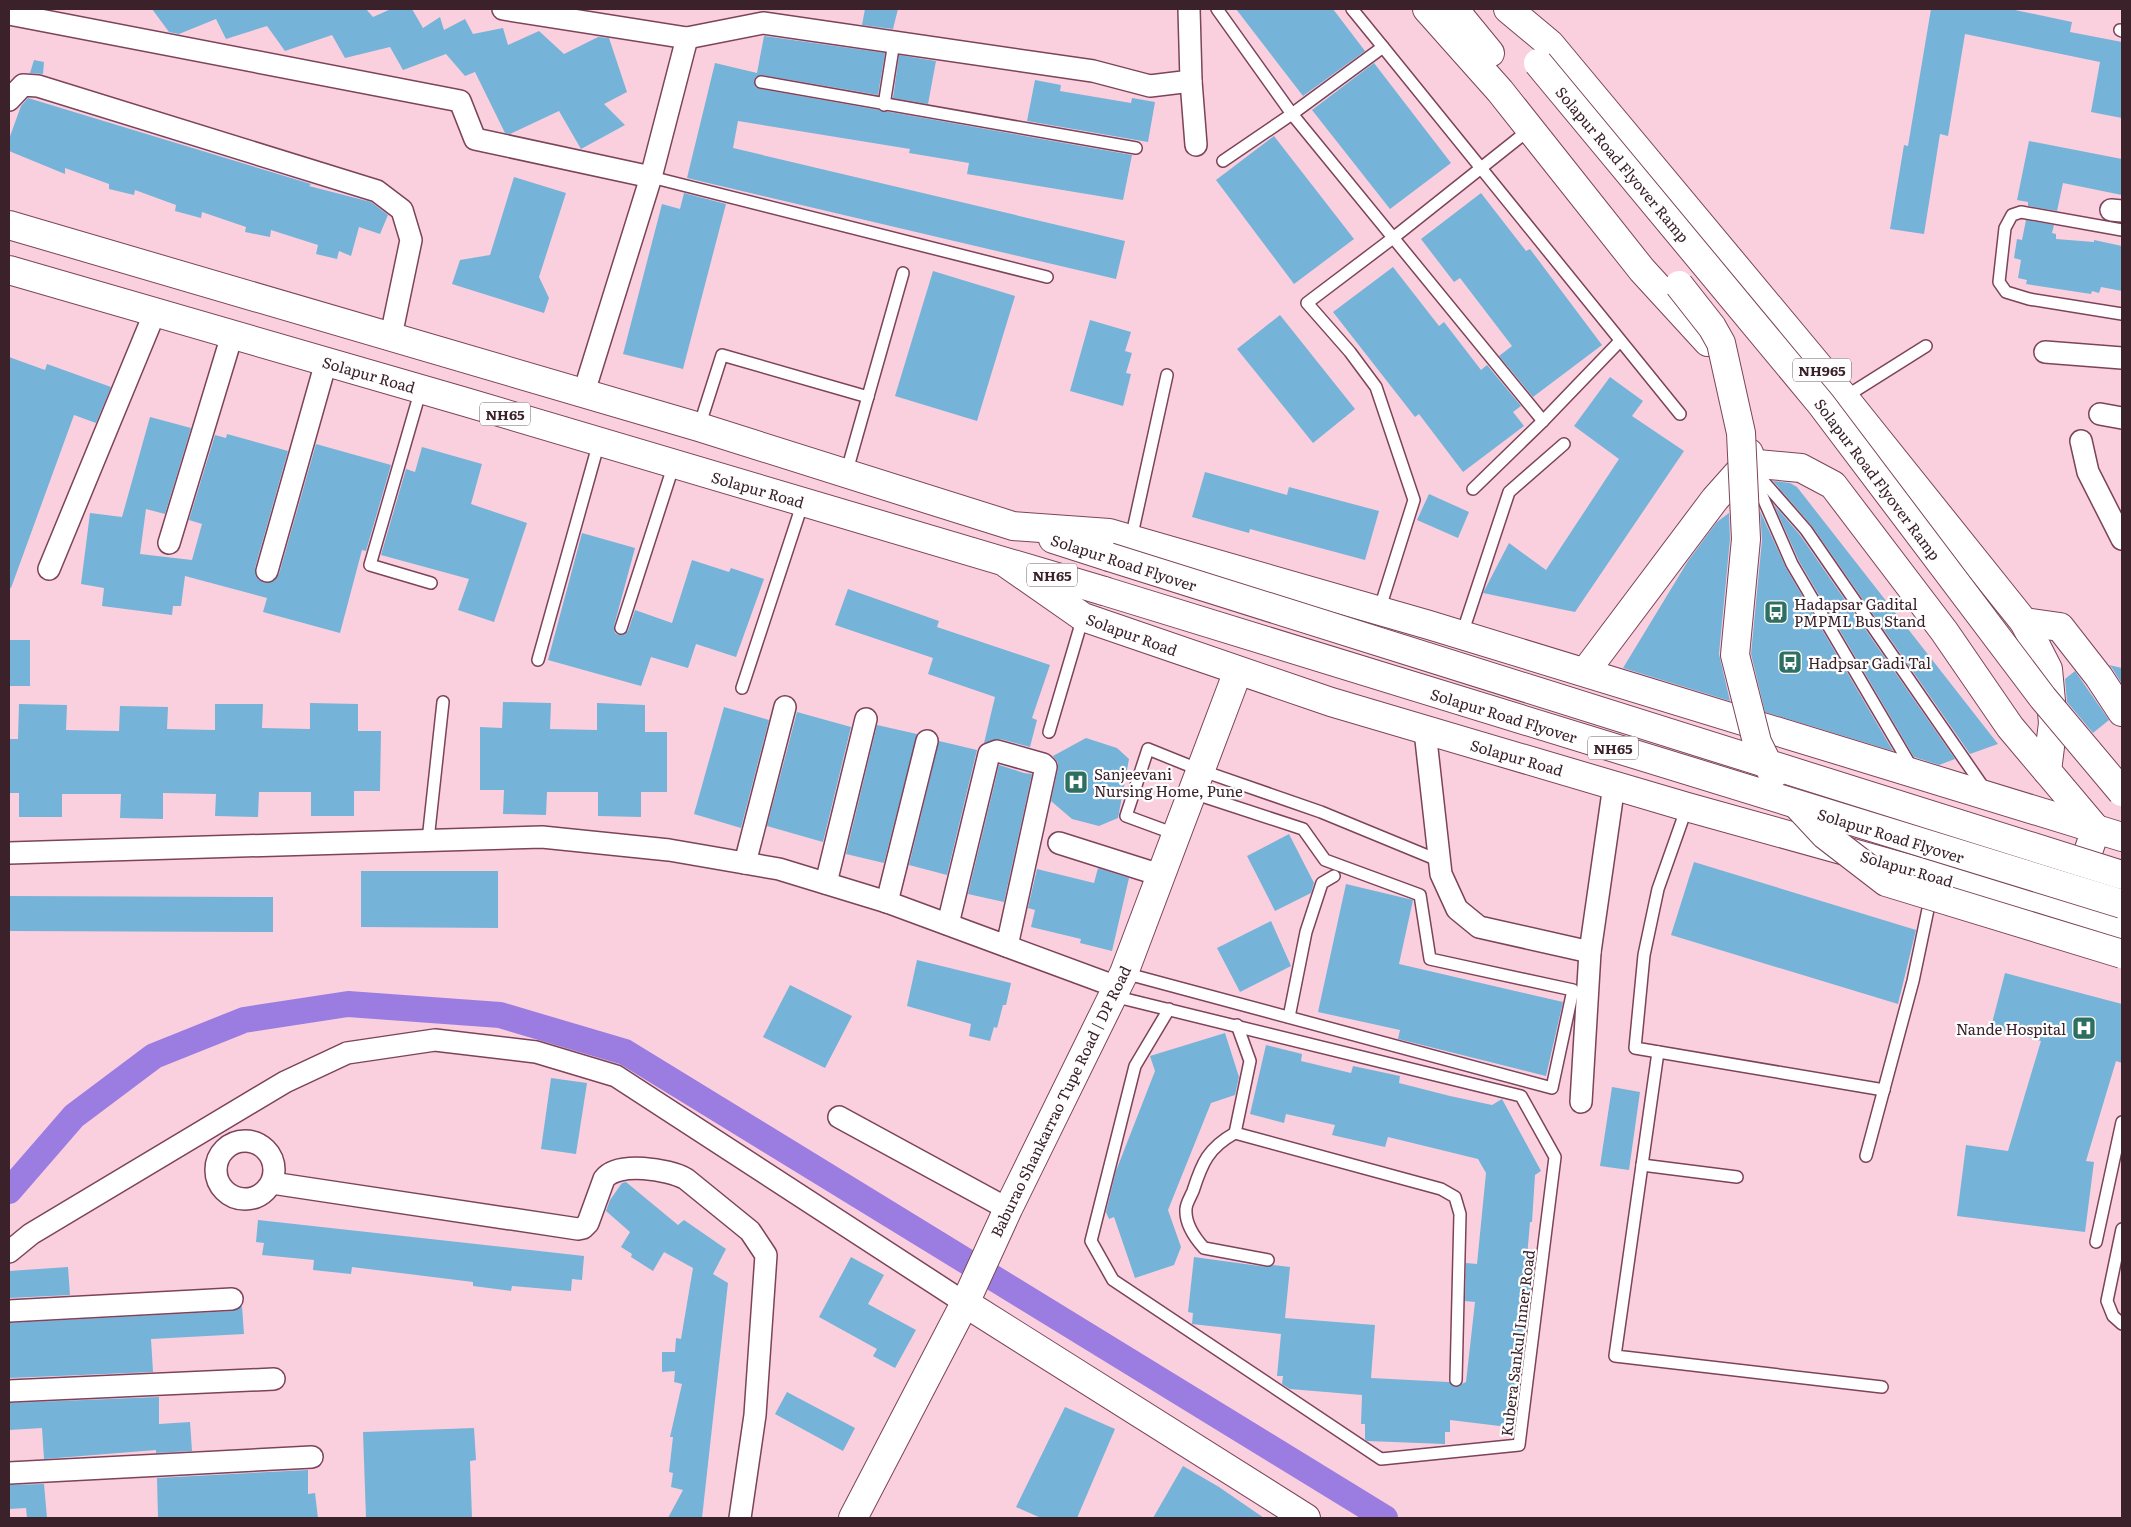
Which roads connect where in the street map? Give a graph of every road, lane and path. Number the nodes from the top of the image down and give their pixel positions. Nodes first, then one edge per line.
1 (503, 9) edge
2 (1189, 9) edge
3 (1217, 9) edge
4 (1352, 9) edge
5 (1427, 9) edge
6 (1454, 9) edge
7 (1493, 9) edge
8 (1508, 9) edge
9 (9, 14) edge
10 (779, 17) edge
11 (687, 38) junction
12 (894, 42) junction
13 (1383, 47) junction
14 (1190, 81) junction
15 (760, 82) dead end
16 (9, 100) edge
17 (884, 105) junction
18 (1292, 114) junction
19 (1530, 129) junction
20 (1196, 145) dead end
21 (1136, 148) dead end
22 (1223, 161) dead end
23 (1480, 167) junction
24 (651, 177) junction
25 (9, 225) edge
26 (2122, 230) edge
27 (1393, 238) junction
28 (9, 270) edge
29 (903, 273) dead end
30 (1047, 277) dead end
31 (155, 312) junction
32 (2122, 314) edge
33 (232, 335) junction
34 (391, 336) junction
35 (1620, 341) junction
36 (1926, 346) dead end
37 (2045, 352) dead end
38 (2122, 358) edge
39 (326, 362) junction
40 (1166, 375) dead end
41 (421, 389) junction
42 (584, 392) junction
43 (868, 397) junction
44 (1845, 397) junction
45 (1680, 414) dead end
46 (2100, 414) dead end
47 (2122, 418) edge
48 (1542, 421) junction
49 (699, 427) junction
50 (599, 442) junction
51 (2082, 442) dead end
52 (1564, 444) dead end
53 (1747, 463) junction
54 (674, 464) junction
55 (846, 474) junction
56 (1472, 489) dead end
57 (803, 502) junction
58 (1013, 526) junction
59 (1131, 539) junction
60 (2122, 539) edge
61 (169, 543) dead end
62 (1001, 560) junction
63 (49, 569) dead end
64 (266, 571) dead end
65 (431, 584) dead end
66 (1379, 610) junction
67 (1083, 617) junction
68 (2024, 622) junction
69 (621, 628) dead end
70 (1462, 634) junction
71 (538, 660) dead end
72 (1238, 672) junction
73 (1585, 672) junction
74 (742, 688) dead end
75 (443, 702) dead end
76 (785, 707) dead end
77 (2122, 712) edge
78 (866, 719) dead end
79 (1425, 731) junction
80 (1049, 732) dead end
81 (927, 741) dead end
82 (2047, 772) junction
83 (1917, 776) junction
84 (1195, 781) junction
85 (1614, 785) junction
86 (2122, 792) edge
87 (1991, 798) junction
88 (1687, 807) junction
89 (2096, 829) junction
90 (1175, 834) junction
91 (2122, 837) edge
92 (428, 840) junction
93 (1059, 843) dead end
94 (9, 853) edge
95 (1440, 861) junction
96 (745, 863) junction
97 (1160, 875) junction
98 (2122, 875) edge
99 (1334, 876) dead end
100 (1935, 876) junction
101 (826, 883) junction
102 (887, 902) junction
103 (2122, 904) edge
104 (2066, 915) junction
105 (948, 924) junction
106 (2122, 932) edge
107 (1007, 946) junction
108 (1590, 952) junction
109 (2122, 954) edge
110 (1118, 985) junction
111 (1169, 1009) junction
112 (1289, 1017) junction
113 (1237, 1025) junction
114 (1658, 1052) junction
115 (1884, 1090) junction
116 (1581, 1102) dead end
117 (839, 1117) dead end
118 (2122, 1122) edge
119 (1235, 1133) junction
120 (1866, 1156) dead end
121 (1642, 1165) junction
122 (1737, 1177) dead end
123 (272, 1183) dead end
124 (1008, 1209) junction
125 (2122, 1228) edge
126 (2096, 1242) dead end
127 (9, 1252) edge
128 (1268, 1260) dead end
129 (968, 1294) junction
130 (232, 1299) dead end
131 (9, 1311) edge
132 (2122, 1324) edge
133 (274, 1379) dead end
134 (1456, 1380) dead end
135 (1882, 1387) dead end
136 (9, 1391) edge
137 (312, 1457) dead end
138 (9, 1473) edge
139 (740, 1518) edge
140 (853, 1518) edge
141 (1306, 1518) edge

1 - 11 street
2 - 14 street
3 - 18 lane
4 - 13 lane
5 - 19 main road
6 - 109 main road, bridge
7 - 86 main road, Solapur Road Flyover Ramp / NH965, bridge
8 - 44 main road, NH965
9 - 24 street
10 - 11 street
10 - 12 street
11 - 24 street
12 - 14 street
12 - 17 lane
13 - 18 lane
13 - 23 lane
14 - 20 street
15 - 17 lane
16 - 34 street
17 - 21 lane
18 - 22 lane
18 - 27 lane
19 - 23 lane
19 - 53 main road
23 - 27 lane
23 - 35 lane
24 - 30 lane
24 - 42 street
25 - 34 main road, NH65
26 - 32 lane
27 - 48 lane
27 - 66 lane
28 - 31 main road, Solapur Road / NH65
29 - 43 lane
31 - 33 main road, Solapur Road / NH65
31 - 63 street
33 - 39 main road, Solapur Road / NH65
33 - 61 street
34 - 42 main road, NH65
35 - 45 lane
35 - 48 lane
36 - 44 lane
37 - 38 street
39 - 41 main road, Solapur Road / NH65
39 - 64 street
40 - 59 lane
41 - 50 main road, Solapur Road / NH65
41 - 65 lane
42 - 49 main road, NH65
43 - 49 lane
43 - 55 lane
44 - 68 main road, NH965
46 - 47 street
48 - 56 lane
49 - 55 main road, NH65
50 - 54 main road, Solapur Road / NH65
50 - 71 lane
51 - 60 street
52 - 70 lane
53 - 73 main road
53 - 82 main road
53 - 83 lane
53 - 87 lane
54 - 57 main road, Solapur Road / NH65
54 - 69 lane
55 - 58 main road, NH65
57 - 62 main road, Solapur Road / NH65
57 - 74 lane
58 - 59 main road
58 - 98 main road, Solapur Road Flyover / NH65, bridge
59 - 66 main road
62 - 67 main road, Solapur Road
62 - 103 main road, Solapur Road Flyover / NH65, bridge
66 - 70 main road
67 - 72 main road, Solapur Road
67 - 80 lane
68 - 77 main road
68 - 82 main road, NH965
70 - 73 main road
72 - 79 main road, Solapur Road
72 - 84 main road, Baburao Shankarrao Tupe Road | DP Road
73 - 83 main road
75 - 92 lane
76 - 96 street
78 - 101 street
79 - 85 main road, Solapur Road
79 - 95 street
81 - 102 street
82 - 89 main road
83 - 87 main road
84 - 90 main road, Baburao Shankarrao Tupe Road | DP Road
84 - 90 lane
84 - 95 lane
84 - 112 lane
85 - 88 main road, Solapur Road
85 - 108 street
87 - 89 main road
88 - 100 main road, Solapur Road
88 - 114 lane
89 - 91 main road
89 - 104 main road
90 - 97 main road, Baburao Shankarrao Tupe Road | DP Road
92 - 94 street
92 - 96 street
93 - 97 street
95 - 108 street
96 - 101 street
97 - 110 main road, Baburao Shankarrao Tupe Road | DP Road
99 - 112 lane
100 - 104 main road, Solapur Road
100 - 115 lane
101 - 102 street
102 - 105 street
104 - 106 main road, Solapur Road
105 - 107 street
105 - 107 street
107 - 110 street
108 - 116 street
110 - 111 lane, Kubera Sankul Inner Road
110 - 112 lane
110 - 124 main road, Baburao Shankarrao Tupe Road | DP Road
111 - 113 lane, Kubera Sankul Inner Road
111 - 113 lane, Kubera Sankul Inner Road
113 - 119 lane
114 - 115 lane
114 - 121 lane
115 - 120 lane
117 - 124 street
118 - 126 lane
119 - 128 lane
119 - 134 lane
121 - 122 lane
121 - 135 lane
123 - 139 street
124 - 129 main road, Baburao Shankarrao Tupe Road | DP Road
125 - 132 lane
127 - 129 street
129 - 140 main road, Baburao Shankarrao Tupe Road | DP Road
129 - 141 main road
130 - 131 street
133 - 136 street
137 - 138 street

